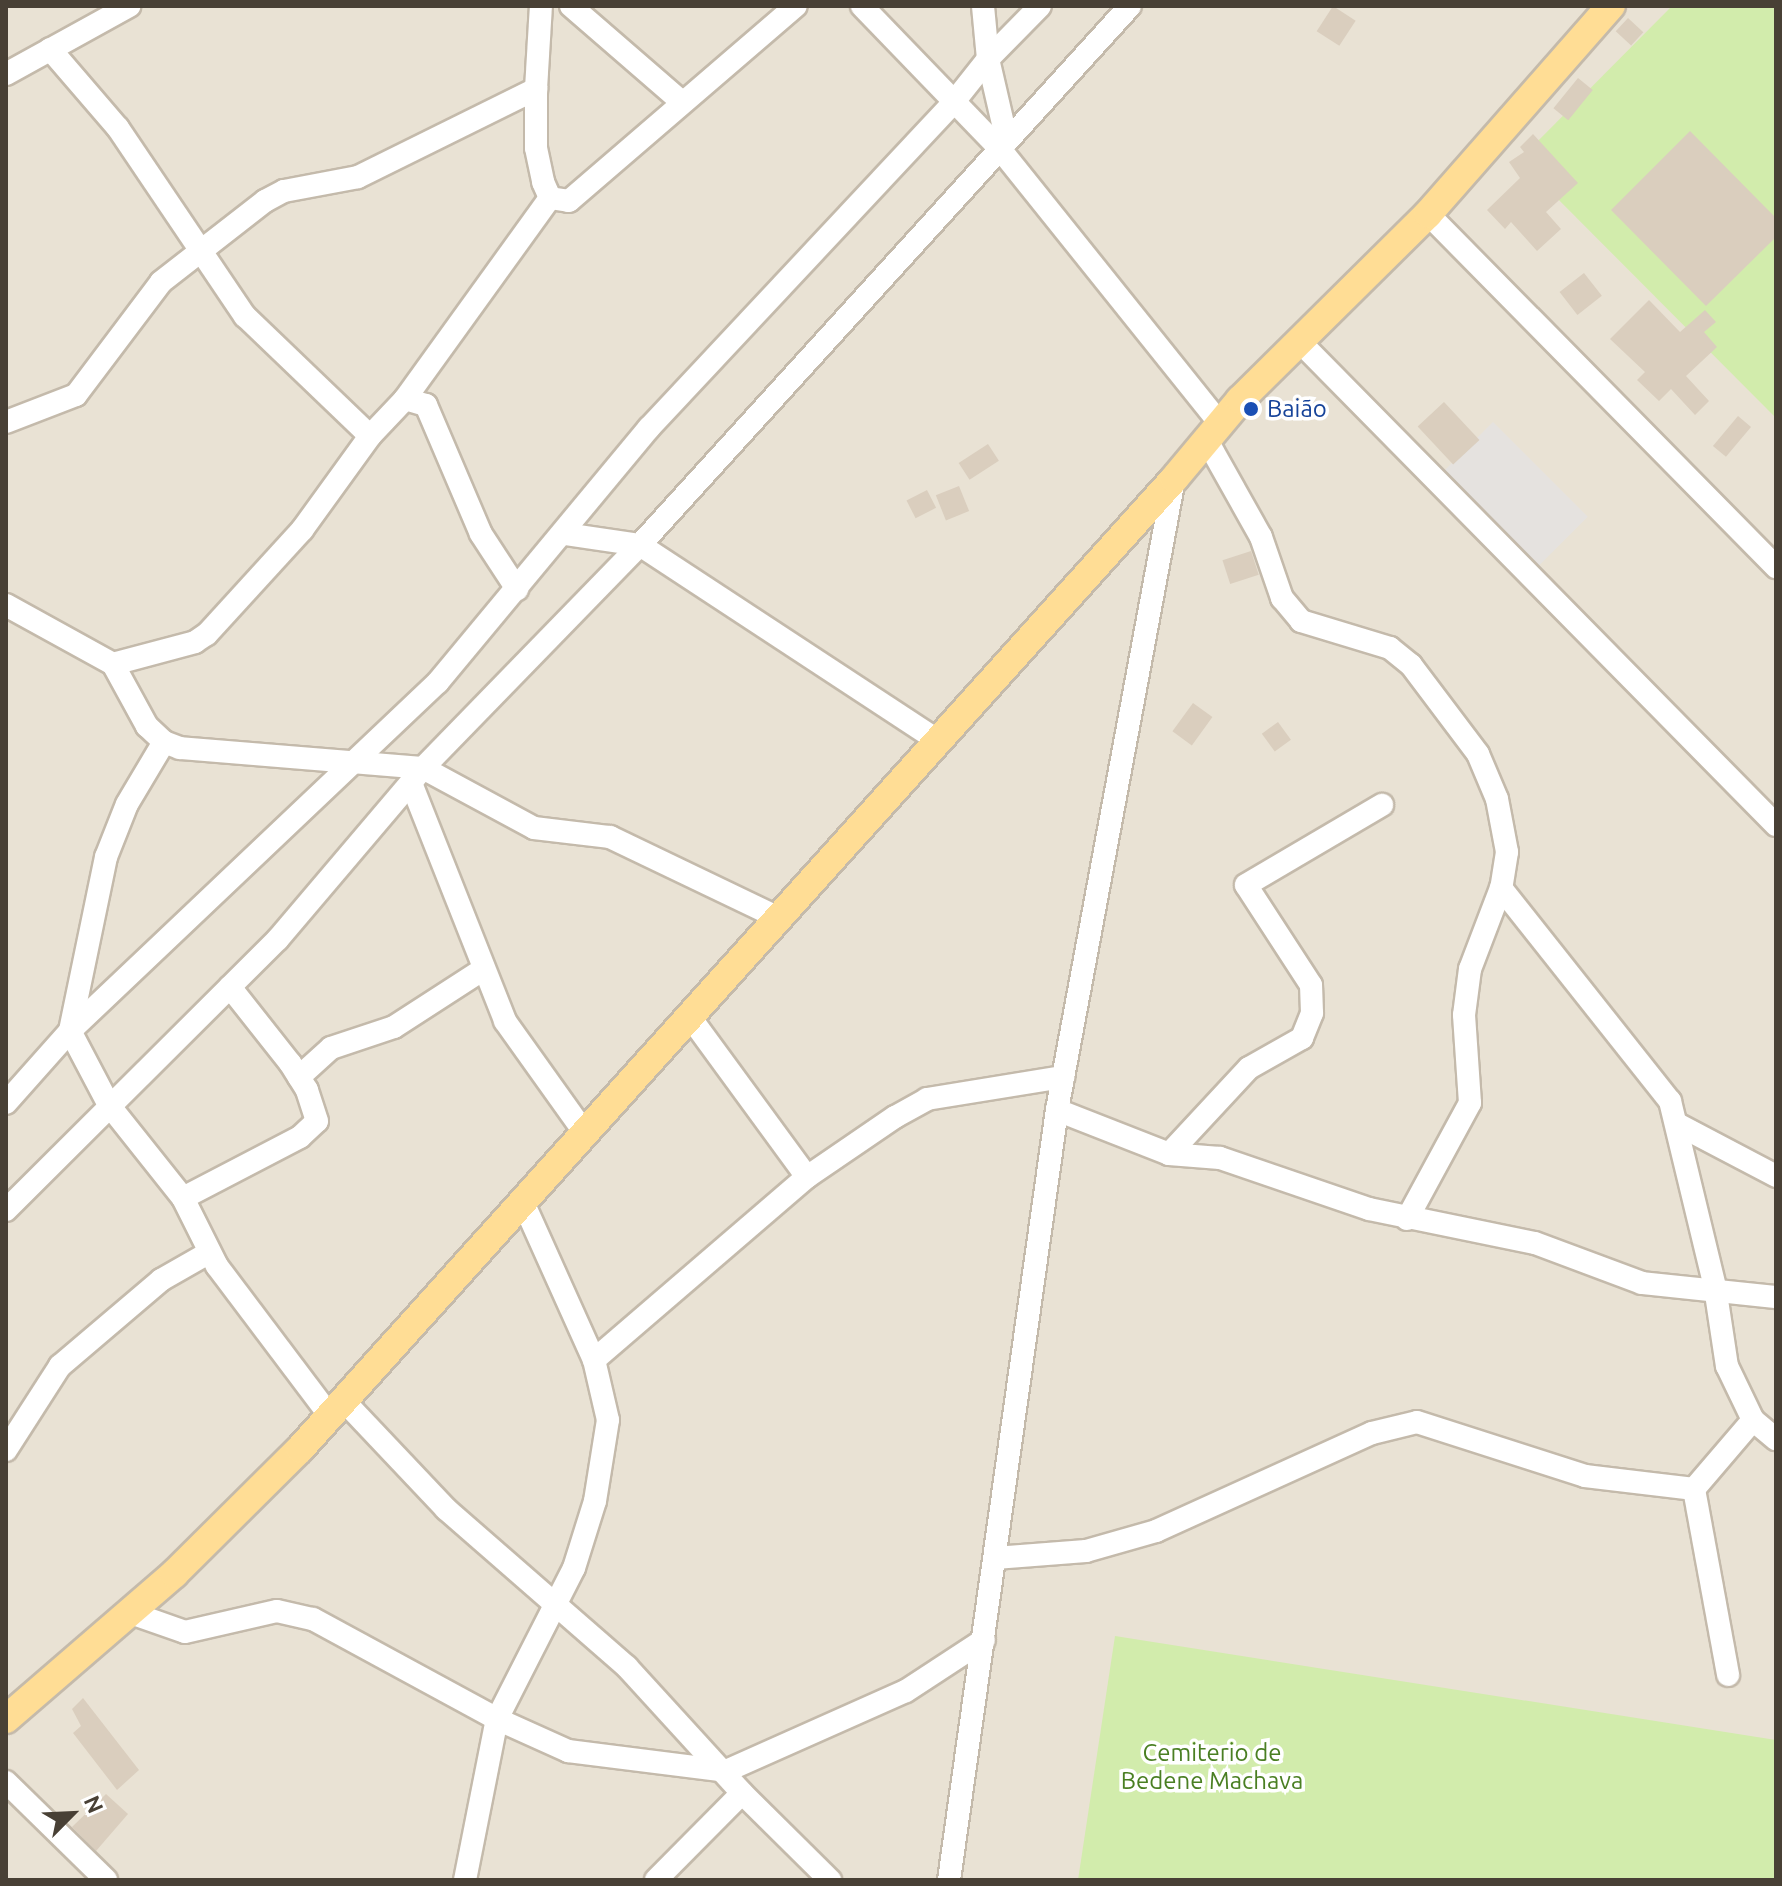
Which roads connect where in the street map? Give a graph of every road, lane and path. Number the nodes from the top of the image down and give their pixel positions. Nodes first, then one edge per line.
1 (541, 6) edge
2 (571, 6) edge
3 (796, 6) edge
4 (862, 6) edge
5 (983, 6) edge
6 (1040, 6) edge
7 (1130, 6) edge
8 (1611, 6) edge
9 (117, 9) edge
10 (50, 49) junction
11 (988, 59) junction
12 (6, 74) edge
13 (536, 89) junction
14 (682, 102) junction
15 (953, 103) junction
16 (1003, 145) junction
17 (550, 198) junction
18 (1428, 214) junction
19 (201, 248) junction
20 (1298, 340) junction
21 (405, 399) junction
22 (6, 422) edge
23 (1213, 431) junction
24 (370, 436) junction
25 (1174, 479) junction
26 (565, 534) junction
27 (640, 545) junction
28 (1776, 567) edge
29 (517, 589) junction
30 (6, 605) edge
31 (113, 664) junction
32 (938, 741) junction
33 (164, 742) junction
34 (357, 762) junction
35 (417, 776) junction
36 (1382, 805) dead end
37 (1776, 825) edge
38 (1501, 888) junction
39 (779, 918) junction
40 (482, 970) junction
41 (230, 987) junction
42 (690, 1017) junction
43 (70, 1031) junction
44 (299, 1077) junction
45 (1063, 1077) junction
46 (6, 1103) edge
47 (109, 1105) junction
48 (1057, 1110) junction
49 (1679, 1125) junction
50 (585, 1133) junction
51 (1169, 1154) junction
52 (1776, 1176) edge
53 (807, 1177) junction
54 (183, 1198) junction
55 (523, 1202) junction
56 (6, 1210) edge
57 (1407, 1219) junction
58 (210, 1252) junction
59 (1715, 1287) junction
60 (1776, 1297) edge
61 (594, 1360) junction
62 (337, 1408) junction
63 (1753, 1420) junction
64 (1776, 1439) edge
65 (6, 1450) edge
66 (1694, 1489) junction
67 (995, 1558) junction
68 (554, 1608) junction
69 (131, 1613) junction
70 (984, 1640) junction
71 (1728, 1675) dead end
72 (7, 1714) edge
73 (497, 1719) junction
74 (726, 1771) junction
75 (6, 1782) edge
76 (742, 1793) junction
77 (106, 1880) edge
78 (465, 1880) edge
79 (656, 1880) edge
80 (830, 1880) edge
81 (949, 1880) edge

1 - 13 street
2 - 14 street
3 - 14 street
4 - 15 street
5 - 11 street
6 - 11 street
7 - 16 street
8 - 18 main road
9 - 10 street
10 - 12 street
10 - 19 street
11 - 15 street
11 - 16 street
13 - 17 street
13 - 19 street
14 - 17 street
15 - 16 street
15 - 26 street
16 - 23 street
16 - 27 street
17 - 21 street
18 - 20 main road
18 - 28 street
19 - 22 street
19 - 24 street
20 - 23 main road
20 - 37 street
21 - 24 street
21 - 29 street
23 - 25 main road
23 - 38 street
24 - 31 street
25 - 32 main road
25 - 45 street
26 - 27 street
26 - 29 street
27 - 32 street
27 - 35 street
29 - 34 street
30 - 31 street
31 - 33 street
32 - 39 main road
33 - 34 street
33 - 43 street
34 - 35 street
34 - 43 street
35 - 39 street
35 - 40 street
35 - 41 street
36 - 51 street
38 - 49 street
38 - 57 street
39 - 42 main road
40 - 44 street
40 - 50 street
41 - 44 street
41 - 47 street
42 - 50 main road
42 - 53 street
43 - 46 street
43 - 47 street
44 - 54 street
45 - 48 street
45 - 53 street
47 - 54 street
47 - 56 street
48 - 51 street
48 - 67 street
49 - 52 street
49 - 59 street
50 - 55 main road
51 - 57 street
53 - 61 street
54 - 58 street
55 - 61 street
55 - 62 main road
57 - 59 street
58 - 62 street
58 - 65 street
59 - 60 street
59 - 63 street
61 - 68 street
62 - 68 street
62 - 69 main road
63 - 64 street
63 - 66 street
66 - 67 street
66 - 71 street
67 - 70 street
68 - 73 street
68 - 74 street
69 - 72 main road
69 - 73 street
70 - 74 street
70 - 81 street
73 - 74 street
73 - 78 street
74 - 76 street
75 - 77 street
76 - 79 street
76 - 80 street

